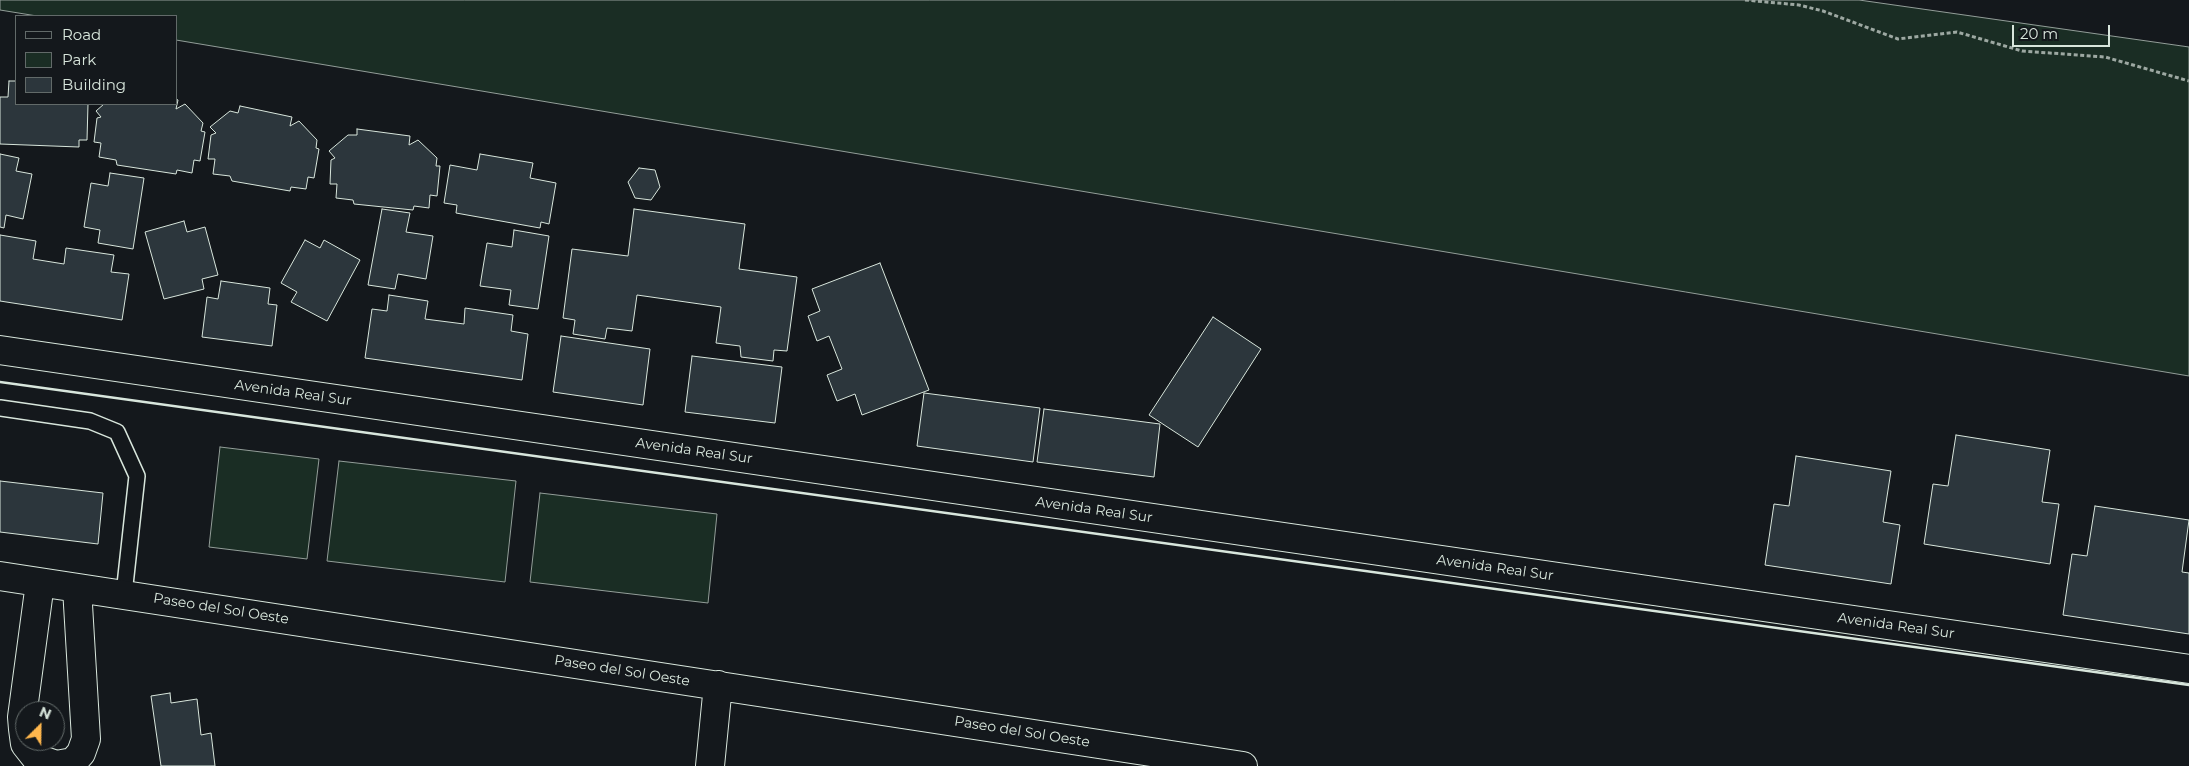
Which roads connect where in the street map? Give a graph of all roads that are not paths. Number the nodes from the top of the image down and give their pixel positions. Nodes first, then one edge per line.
1 (0, 350) edge
2 (0, 408) edge
3 (0, 576) edge
4 (40, 583) junction
5 (77, 588) junction
6 (124, 594) junction
7 (2189, 669) edge
8 (718, 685) junction
9 (85, 760) edge
10 (710, 766) edge
11 (1243, 766) edge

1 - 7 street, Avenida Real Sur
2 - 6 lane
3 - 4 street, Paseo del Sol Oeste
4 - 5 street, Paseo del Sol Oeste
4 - 9 street
5 - 6 street, Paseo del Sol Oeste
5 - 9 street
6 - 8 street, Paseo del Sol Oeste
8 - 10 street
8 - 11 street, Paseo del Sol Oeste

